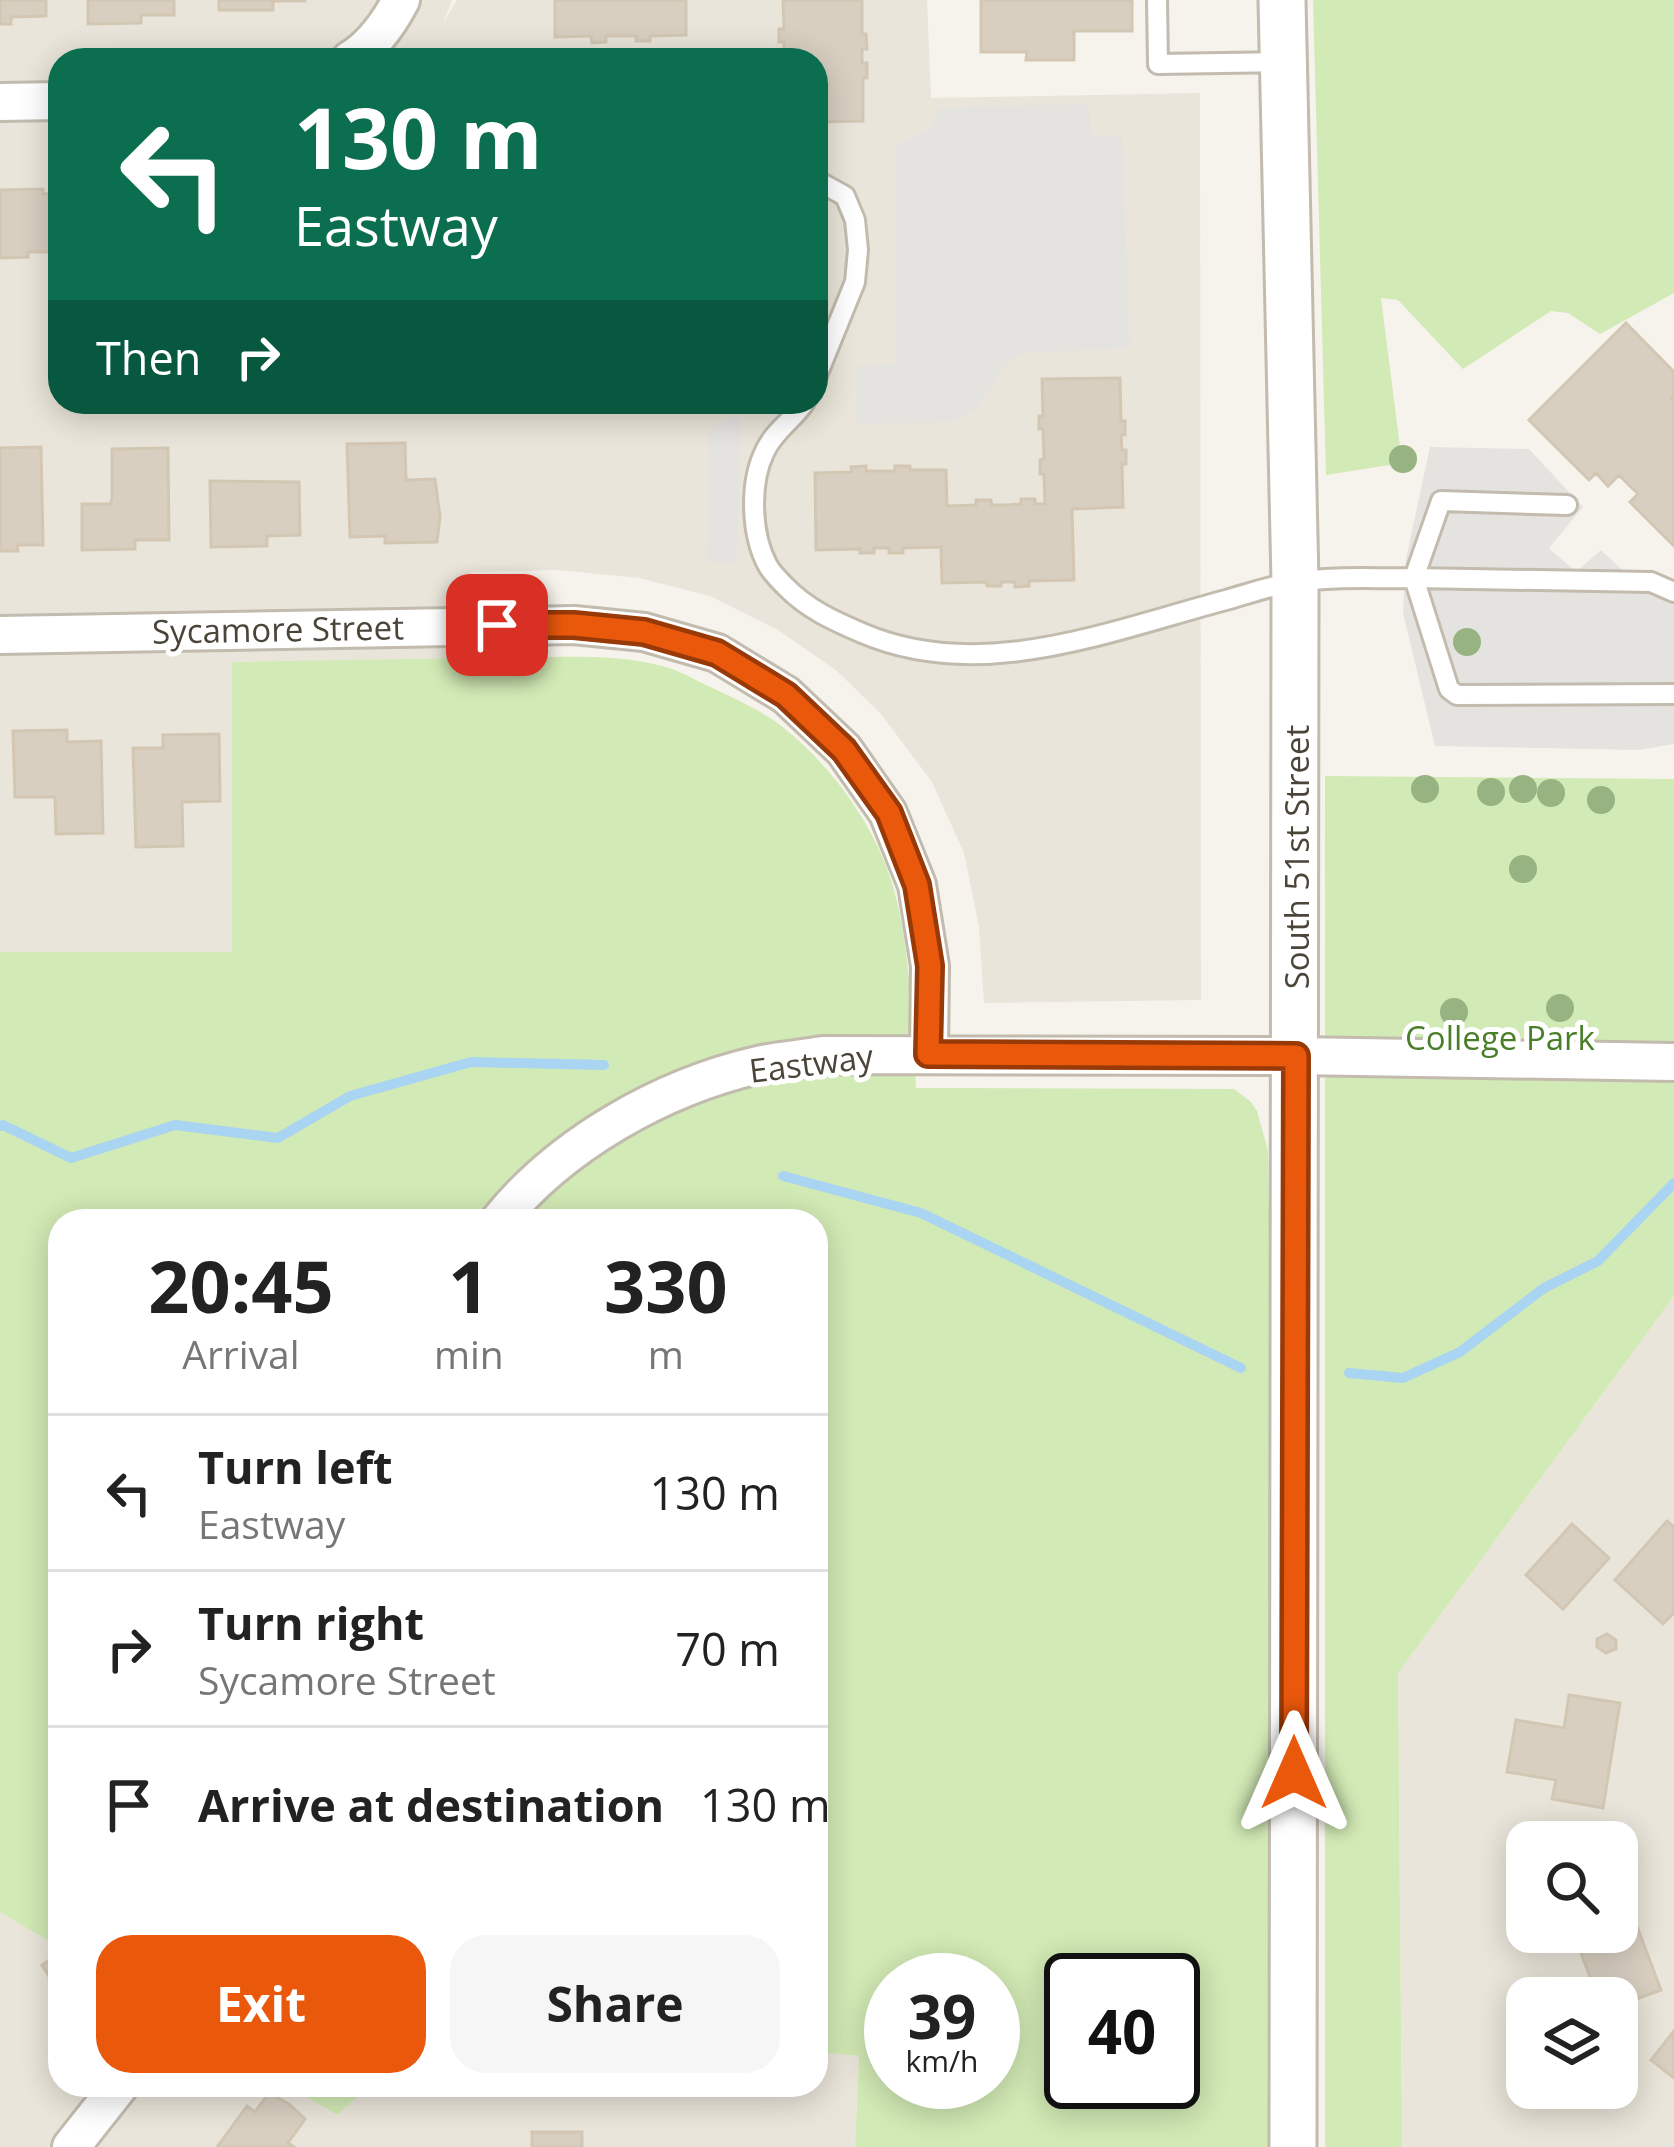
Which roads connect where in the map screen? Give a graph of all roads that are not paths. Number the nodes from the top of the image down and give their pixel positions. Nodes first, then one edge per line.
1 (401, 0) edge
2 (1157, 0) edge
3 (1282, 0) edge
4 (365, 48) edge
5 (1283, 62) junction
6 (48, 101) edge
7 (0, 102) edge
8 (828, 187) edge
9 (828, 348) edge
10 (797, 414) edge
11 (1567, 505) dead end
12 (1414, 578) junction
13 (1295, 582) junction
14 (1674, 592) edge
15 (0, 635) edge
16 (1674, 694) edge
17 (928, 1054) junction
18 (1296, 1056) junction
19 (1674, 1062) edge
20 (509, 1209) edge
21 (110, 2097) edge
22 (70, 2147) edge
23 (1293, 2147) edge

1 - 4 street
2 - 5 lane
3 - 5 street, South 51st Street
5 - 13 street, South 51st Street
6 - 7 street
8 - 9 lane
10 - 13 lane
11 - 12 lane
12 - 13 lane
12 - 14 lane
12 - 16 lane
13 - 18 street, South 51st Street
15 - 17 street, Sycamore Street
17 - 18 street, Eastway
17 - 20 street, Eastway
18 - 19 street, Eastway
18 - 23 street, South 51st Street
21 - 22 street

